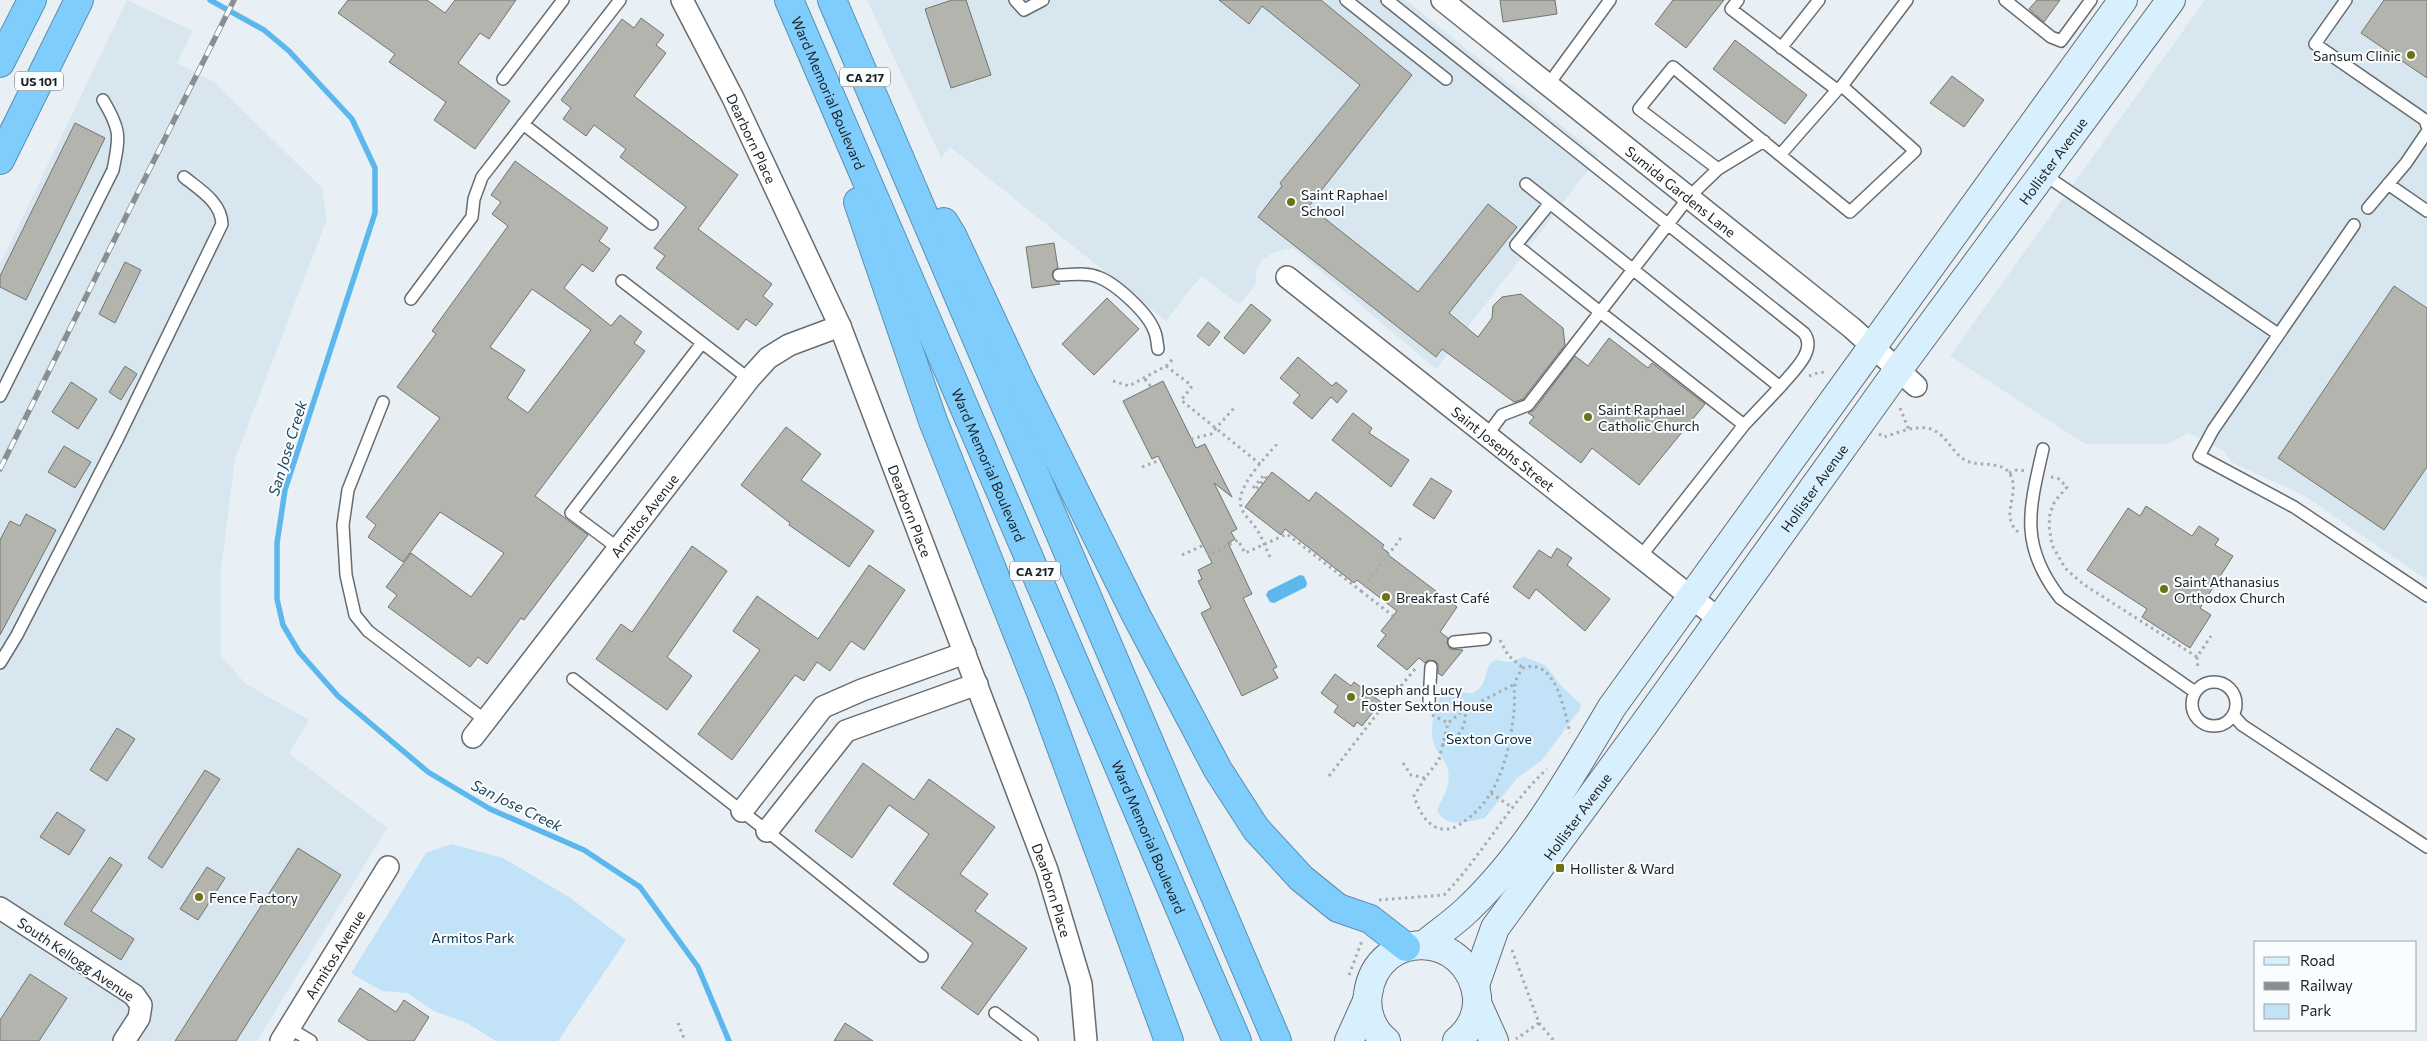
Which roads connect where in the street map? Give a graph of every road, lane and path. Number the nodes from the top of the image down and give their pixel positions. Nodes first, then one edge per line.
1 (563, 0) edge
2 (620, 0) edge
3 (682, 0) edge
4 (789, 0) edge
5 (832, 0) edge
6 (1015, 0) edge
7 (1043, 0) edge
8 (1346, 0) edge
9 (1386, 0) edge
10 (1442, 0) edge
11 (1610, 0) edge
12 (1738, 0) edge
13 (1819, 0) edge
14 (1908, 0) edge
15 (2006, 0) edge
16 (2091, 0) edge
17 (2123, 0) edge
18 (2170, 0) edge
19 (2346, 0) edge
20 (78, 1) edge
21 (30, 2) edge
22 (1781, 48) junction
23 (2071, 50) junction
24 (0, 63) edge
25 (503, 79) dead end
26 (1446, 80) dead end
27 (1548, 85) junction
28 (1840, 88) junction
29 (102, 100) dead end
30 (832, 101) junction
31 (523, 124) junction
32 (2427, 126) edge
33 (2427, 132) edge
34 (1764, 141) junction
35 (898, 155) junction
36 (1780, 155) junction
37 (0, 160) edge
38 (1718, 169) junction
39 (2042, 173) junction
40 (184, 177) dead end
41 (1526, 184) dead end
42 (2388, 184) junction
43 (1689, 197) junction
44 (1550, 203) junction
45 (2368, 208) dead end
46 (2427, 211) edge
47 (652, 224) dead end
48 (1668, 225) junction
49 (2354, 225) dead end
50 (1634, 269) junction
51 (1059, 276) dead end
52 (1287, 277) dead end
53 (622, 281) dead end
54 (411, 299) dead end
55 (1600, 312) junction
56 (840, 326) junction
57 (2278, 334) junction
58 (702, 343) junction
59 (1872, 346) junction
60 (1158, 349) dead end
61 (1175, 357) dead end
62 (1166, 366) junction
63 (1907, 378) junction
64 (749, 379) junction
65 (1145, 379) junction
66 (1114, 381) dead end
67 (1780, 386) junction
68 (1151, 387) dead end
69 (0, 396) edge
70 (383, 402) dead end
71 (1234, 408) dead end
72 (1900, 408) dead end
73 (1744, 425) junction
74 (1217, 429) junction
75 (1909, 430) junction
76 (1878, 434) dead end
77 (1487, 435) junction
78 (1191, 439) dead end
79 (1277, 444) dead end
80 (2043, 449) dead end
81 (1160, 460) dead end
82 (1260, 464) junction
83 (1142, 468) dead end
84 (2026, 471) dead end
85 (2009, 473) junction
86 (2051, 477) dead end
87 (1247, 483) junction
88 (1253, 488) junction
89 (1401, 538) dead end
90 (2019, 541) dead end
91 (1264, 544) junction
92 (618, 548) junction
93 (1182, 555) dead end
94 (1270, 556) dead end
95 (1641, 556) junction
96 (1361, 591) junction
97 (2427, 596) edge
98 (1693, 598) junction
99 (1393, 616) dead end
100 (1720, 620) junction
101 (1498, 635) dead end
102 (2211, 636) dead end
103 (1485, 639) dead end
104 (1454, 642) dead end
105 (965, 653) junction
106 (2196, 657) junction
107 (0, 663) edge
108 (1416, 667) dead end
109 (1431, 667) dead end
110 (1523, 668) junction
111 (2198, 670) dead end
112 (573, 679) dead end
113 (977, 684) junction
114 (1513, 685) junction
115 (1401, 686) junction
116 (2195, 692) junction
117 (1429, 698) joint
118 (1464, 710) junction
119 (1427, 715) dead end
120 (2233, 716) junction
121 (1448, 723) junction
122 (479, 729) joint
123 (1571, 736) dead end
124 (1442, 745) junction
125 (1402, 763) dead end
126 (1550, 766) dead end
127 (1329, 776) dead end
128 (1425, 778) junction
129 (1491, 793) junction
130 (1513, 808) junction
131 (742, 811) junction
132 (767, 831) junction
133 (2427, 846) edge
134 (388, 867) dead end
135 (1376, 905) dead end
136 (0, 908) edge
137 (1512, 941) dead end
138 (1415, 946) junction
139 (922, 956) dead end
140 (1476, 994) junction
141 (1367, 1001) junction
142 (995, 1014) dead end
143 (678, 1023) dead end
144 (1539, 1024) junction
145 (285, 1035) edge
146 (124, 1041) edge
147 (311, 1041) edge
148 (685, 1041) edge
149 (1032, 1041) edge
150 (1086, 1041) edge
151 (1169, 1041) edge
152 (1237, 1041) edge
153 (1277, 1041) edge
154 (1349, 1041) edge
155 (1386, 1041) edge
156 (1457, 1041) edge
157 (1494, 1041) edge
158 (1513, 1041) edge
159 (1554, 1041) edge

1 - 25 lane
2 - 31 lane
3 - 56 street, Dearborn Place
4 - 30 highway, Ward Memorial Boulevard / CA 217
5 - 35 highway, CA 217
6 - 7 lane
8 - 26 lane
9 - 48 lane
10 - 27 street, Sumida Gardens Lane
11 - 27 lane
12 - 22 lane
13 - 22 lane
14 - 28 lane
15 - 23 lane
16 - 23 lane
17 - 23 main road, Hollister Avenue
18 - 39 main road, Hollister Avenue
19 - 32 lane
20 - 37 highway, US 101
21 - 24 highway, US 101
22 - 28 lane
23 - 59 main road, Hollister Avenue
27 - 43 street, Sumida Gardens Lane
28 - 36 lane
28 - 36 lane
29 - 69 lane
30 - 151 highway
30 - 152 highway, Ward Memorial Boulevard / CA 217
31 - 47 lane
31 - 54 lane
33 - 42 lane
34 - 36 lane
34 - 38 lane
34 - 38 lane
35 - 138 highway
35 - 153 highway, CA 217
38 - 43 lane
39 - 57 lane
39 - 63 main road, Hollister Avenue
40 - 107 lane
41 - 44 lane
42 - 45 lane
42 - 46 lane
43 - 48 lane
43 - 59 street, Sumida Gardens Lane
44 - 50 lane
44 - 55 lane
48 - 50 lane
48 - 67 lane
49 - 57 lane
50 - 55 lane
50 - 67 lane
51 - 60 lane
52 - 77 street, Saint Josephs Street
53 - 58 lane
55 - 73 lane
55 - 77 lane
56 - 64 street, Armitos Avenue
56 - 105 street, Dearborn Place
57 - 97 lane
58 - 64 lane
58 - 92 lane
59 - 63 street, Sumida Gardens Lane
59 - 98 main road, Hollister Avenue
61 - 62 path
62 - 65 path
62 - 74 path
63 - 100 main road, Hollister Avenue
64 - 92 street, Armitos Avenue
65 - 66 path
65 - 68 path
67 - 73 lane
70 - 122 lane
71 - 74 path
72 - 75 path
73 - 95 lane
74 - 78 path
74 - 82 path
75 - 76 path
75 - 85 path
77 - 95 street, Saint Josephs Street
79 - 82 path
80 - 116 lane
81 - 83 path
82 - 87 path
84 - 85 path
85 - 90 path
86 - 106 path
87 - 88 path
87 - 91 path
88 - 88 path
89 - 96 path
91 - 93 path
91 - 94 path
91 - 96 path
92 - 122 street, Armitos Avenue
95 - 98 street, Saint Josephs Street
96 - 99 path
98 - 100 street, Saint Josephs Street
98 - 138 main road, Hollister Avenue
100 - 140 main road, Hollister Avenue
101 - 110 path
102 - 106 path
103 - 104 lane
105 - 113 street, Dearborn Place
105 - 131 street
106 - 111 path
108 - 115 path
109 - 117 lane
110 - 114 path
110 - 123 path
112 - 131 lane
113 - 132 street
113 - 150 street, Dearborn Place
114 - 118 path
114 - 129 path
115 - 117 path
115 - 127 path
116 - 120 lane
116 - 120 lane
118 - 121 path
118 - 124 path
119 - 121 path
120 - 133 lane
121 - 124 path
124 - 128 path
125 - 128 path
126 - 130 path
128 - 129 path
129 - 130 path
130 - 135 path
131 - 132 lane
132 - 139 lane
134 - 145 street, Armitos Avenue
136 - 146 street, South Kellogg Avenue
137 - 144 path
138 - 140 main road
138 - 141 main road, Hollister Avenue
140 - 156 main road, Hollister Avenue
140 - 157 main road
141 - 154 main road
141 - 155 main road
142 - 149 lane
143 - 148 path
144 - 158 path
144 - 159 path
145 - 147 lane

